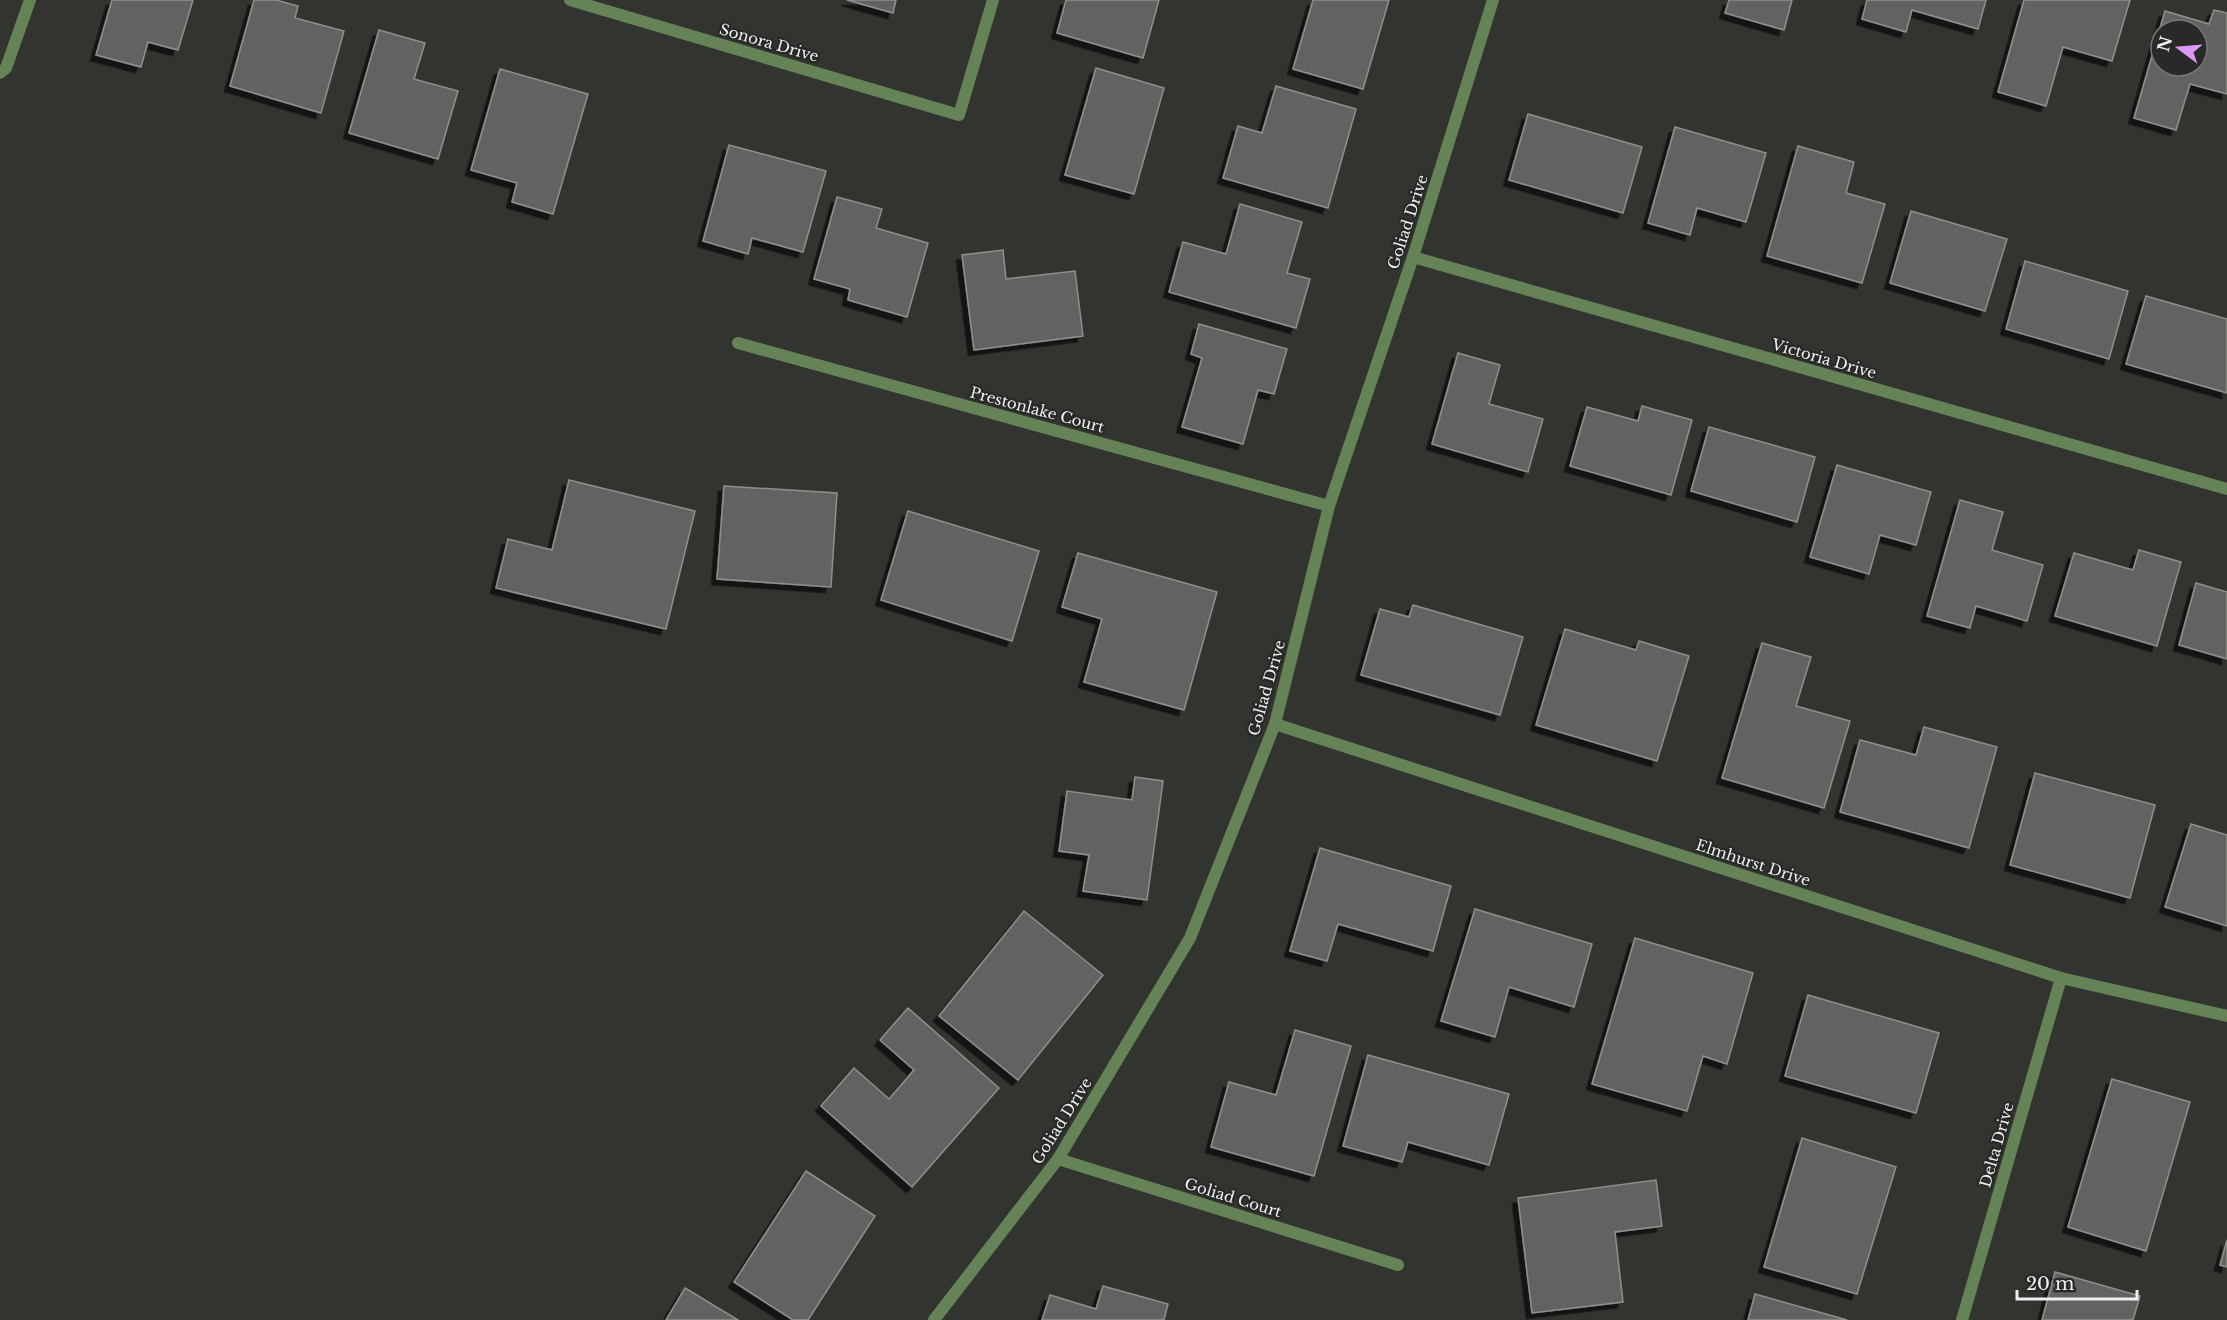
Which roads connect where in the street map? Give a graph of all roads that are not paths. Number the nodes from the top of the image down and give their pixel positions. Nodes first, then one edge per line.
1 (30, 0) edge
2 (570, 0) edge
3 (993, 0) edge
4 (1493, 0) edge
5 (0, 73) edge
6 (1413, 257) junction
7 (738, 343) dead end
8 (2227, 489) edge
9 (1329, 506) junction
10 (1275, 724) junction
11 (2061, 978) junction
12 (2227, 1016) edge
13 (1058, 1159) junction
14 (1398, 1265) dead end
15 (934, 1320) edge
16 (1962, 1320) edge

1 - 5 street
2 - 3 street, Sonora Drive
4 - 6 street, Goliad Drive
6 - 8 street, Victoria Drive
6 - 9 street, Goliad Drive
7 - 9 street, Prestonlake Court
9 - 10 street, Goliad Drive
10 - 11 street, Elmhurst Drive
10 - 13 street, Goliad Drive
11 - 12 street, Elmhurst Drive
11 - 16 street, Delta Drive
13 - 14 street, Goliad Court
13 - 15 street, Goliad Drive

